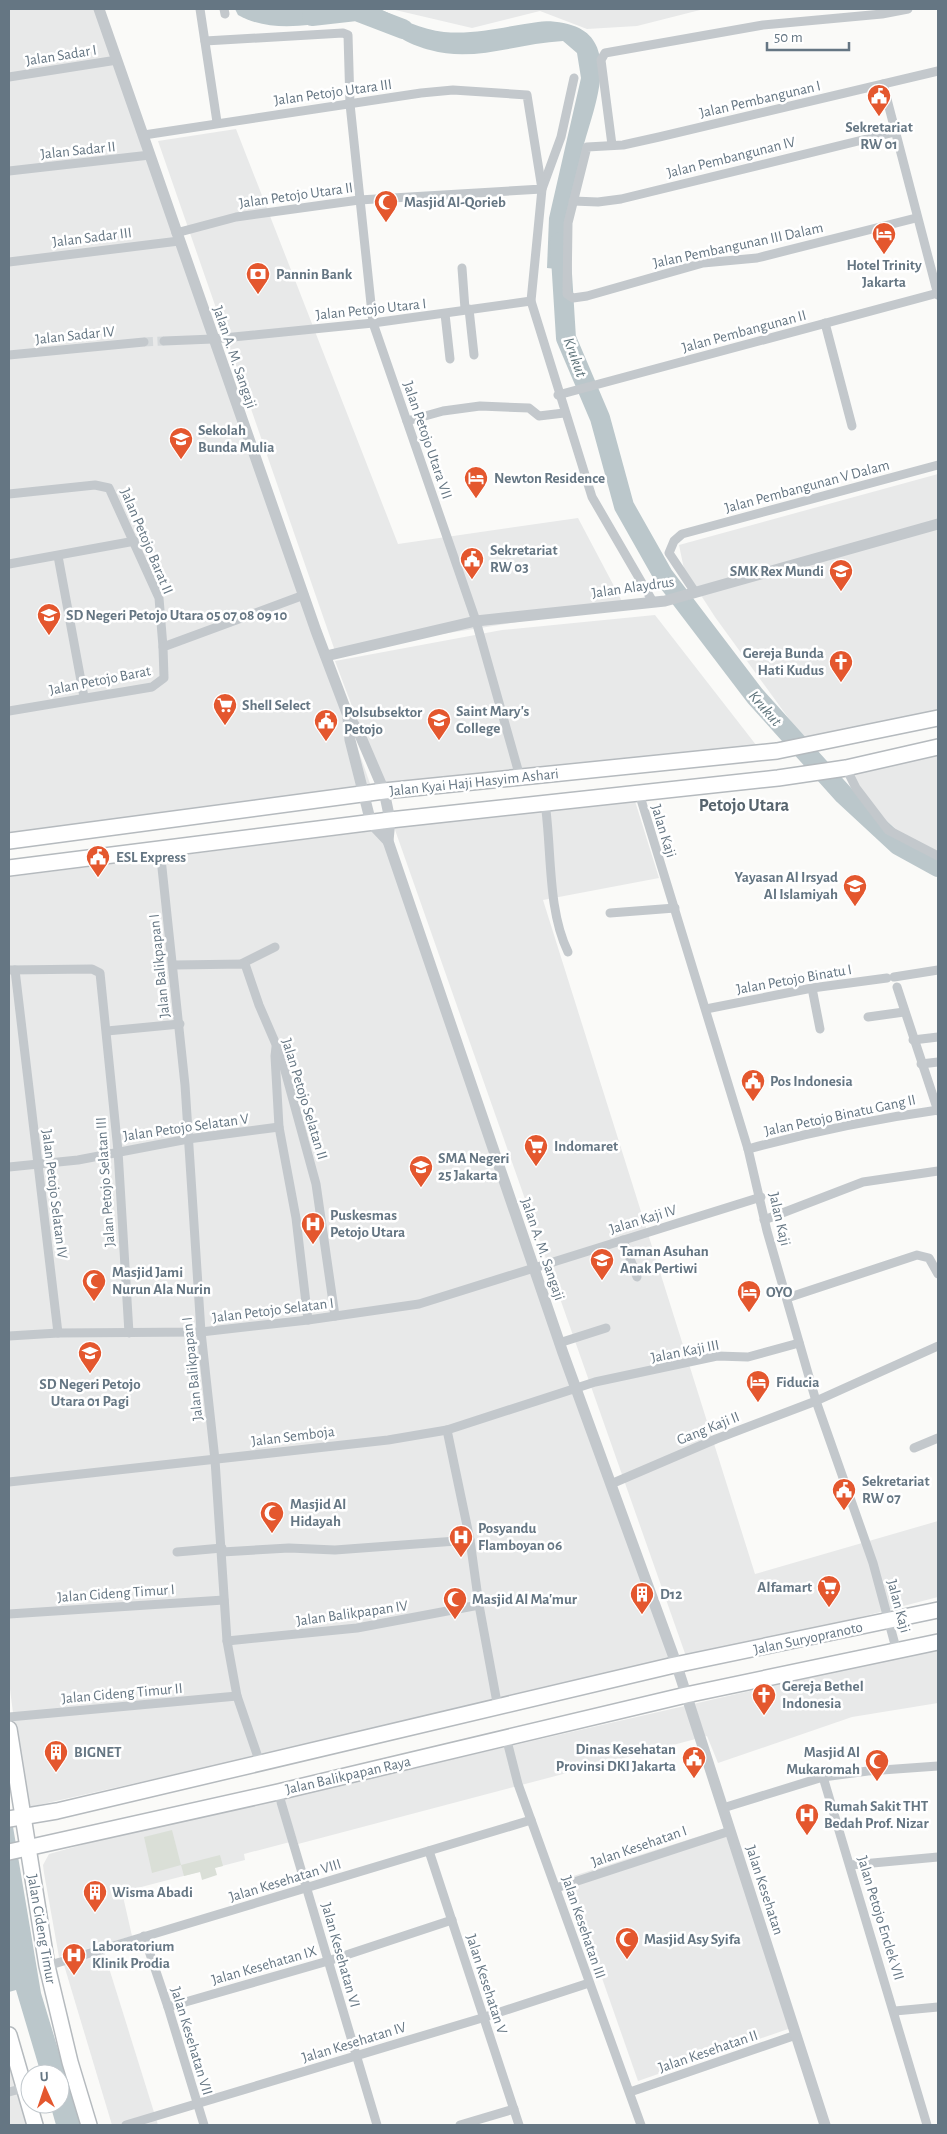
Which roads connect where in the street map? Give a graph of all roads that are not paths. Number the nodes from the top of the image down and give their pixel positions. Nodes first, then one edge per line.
1 (99, 9) edge
2 (200, 9) edge
3 (908, 9) edge
4 (881, 12) edge
5 (206, 41) junction
6 (117, 60) junction
7 (938, 71) edge
8 (9, 77) edge
9 (574, 78) dead end
10 (883, 84) junction
11 (350, 104) junction
12 (217, 122) junction
13 (895, 132) junction
14 (144, 135) junction
15 (612, 146) junction
16 (150, 155) junction
17 (9, 170) edge
18 (542, 189) junction
19 (359, 200) junction
20 (573, 201) junction
21 (916, 218) junction
22 (177, 237) junction
23 (9, 262) edge
24 (462, 268) dead end
25 (938, 294) edge
26 (531, 301) junction
27 (467, 309) junction
28 (446, 314) junction
29 (373, 323) junction
30 (825, 323) junction
31 (213, 339) junction
32 (164, 341) tunnel mouth
33 (144, 342) tunnel mouth
34 (9, 355) edge
35 (474, 355) dead end
36 (450, 358) dead end
37 (558, 395) junction
38 (564, 412) junction
39 (407, 420) junction
40 (852, 426) dead end
41 (938, 465) edge
42 (9, 494) edge
43 (938, 524) edge
44 (135, 541) junction
45 (58, 556) junction
46 (9, 564) edge
47 (693, 593) junction
48 (304, 595) junction
49 (659, 601) junction
50 (476, 621) junction
51 (163, 647) junction
52 (326, 656) junction
53 (84, 697) junction
54 (9, 711) edge
55 (347, 714) junction
56 (938, 718) edge
57 (938, 747) edge
58 (838, 769) junction
59 (520, 777) junction
60 (384, 791) junction
61 (639, 793) junction
62 (364, 794) junction
63 (545, 803) junction
64 (390, 820) junction
65 (371, 823) junction
66 (9, 841) edge
67 (388, 841) junction
68 (160, 850) junction
69 (938, 856) edge
70 (9, 868) edge
71 (675, 908) junction
72 (610, 913) dead end
73 (275, 947) dead end
74 (568, 952) dead end
75 (243, 963) junction
76 (174, 965) junction
77 (12, 970) edge
78 (938, 970) edge
79 (897, 987) dead end
80 (812, 988) junction
81 (706, 1009) junction
82 (904, 1012) junction
83 (868, 1017) dead end
84 (180, 1024) junction
85 (820, 1030) dead end
86 (107, 1031) junction
87 (938, 1037) edge
88 (913, 1040) junction
89 (276, 1047) junction
90 (938, 1062) edge
91 (922, 1064) junction
92 (938, 1110) edge
93 (279, 1127) junction
94 (188, 1139) junction
95 (748, 1148) junction
96 (118, 1151) junction
97 (36, 1164) junction
98 (9, 1167) edge
99 (938, 1171) edge
100 (761, 1197) junction
101 (764, 1220) junction
102 (623, 1240) junction
103 (533, 1268) junction
104 (938, 1274) edge
105 (637, 1277) dead end
106 (787, 1298) junction
107 (335, 1316) junction
108 (308, 1320) junction
109 (606, 1328) dead end
110 (201, 1332) junction
111 (58, 1333) junction
112 (128, 1333) junction
113 (9, 1336) edge
114 (559, 1342) junction
115 (799, 1343) junction
116 (938, 1346) edge
117 (575, 1388) junction
118 (816, 1401) junction
119 (447, 1430) junction
120 (938, 1438) edge
121 (914, 1448) dead end
122 (215, 1460) junction
123 (9, 1482) edge
124 (610, 1484) junction
125 (470, 1540) junction
126 (222, 1550) junction
127 (177, 1552) dead end
128 (224, 1600) junction
129 (479, 1605) junction
130 (938, 1610) edge
131 (9, 1614) edge
132 (889, 1621) junction
133 (227, 1641) junction
134 (938, 1642) edge
135 (897, 1652) junction
136 (677, 1664) junction
137 (686, 1695) junction
138 (237, 1696) junction
139 (498, 1708) junction
140 (9, 1717) edge
141 (9, 1729) edge
142 (506, 1737) junction
143 (260, 1763) junction
144 (938, 1766) edge
145 (824, 1777) junction
146 (278, 1792) junction
147 (723, 1808) junction
148 (16, 1818) edge
149 (531, 1820) junction
150 (730, 1831) junction
151 (19, 1850) edge
152 (429, 1851) junction
153 (938, 1857) edge
154 (851, 1865) junction
155 (307, 1887) junction
156 (556, 1888) junction
157 (452, 1920) junction
158 (144, 1936) junction
159 (328, 1961) junction
160 (47, 1966) junction
161 (590, 1983) junction
162 (168, 2007) junction
163 (938, 2007) edge
164 (894, 2010) junction
165 (482, 2018) junction
166 (9, 2035) edge
167 (796, 2035) junction
168 (356, 2056) junction
169 (20, 2074) edge
170 (630, 2092) junction
171 (198, 2104) junction
172 (514, 2109) junction
173 (89, 2125) edge
174 (126, 2125) edge
175 (204, 2125) edge
176 (376, 2125) edge
177 (460, 2125) edge
178 (519, 2125) edge
179 (641, 2125) edge
180 (826, 2125) edge
181 (927, 2125) edge

1 - 6 street, Jalan A. M. Sangaji
2 - 5 street
3 - 4 street
4 - 15 street
5 - 11 street, Jalan Petojo Utara VII
5 - 12 street
6 - 8 street, Jalan Sadar I
6 - 14 street, Jalan A. M. Sangaji
7 - 10 street, Jalan Pembangunan I
9 - 18 street
10 - 13 street
10 - 15 street, Jalan Pembangunan I
11 - 12 street, Jalan Petojo Utara III
11 - 18 street, Jalan Petojo Utara III
11 - 19 street, Jalan Petojo Utara VII
12 - 14 street, Jalan Petojo Utara III
13 - 20 street, Jalan Pembangunan IV
13 - 21 street
14 - 16 street, Jalan A. M. Sangaji
15 - 20 street, Jalan Pembangunan I
16 - 17 street, Jalan Sadar II
16 - 22 street, Jalan A. M. Sangaji
18 - 19 street, Jalan Petojo Utara II
18 - 26 street
19 - 22 street, Jalan Petojo Utara II
19 - 29 street, Jalan Petojo Utara VII
20 - 21 street, Jalan Pembangunan III Dalam
21 - 25 street
22 - 23 street, Jalan Sadar III
22 - 31 street, Jalan A. M. Sangaji
24 - 27 street
25 - 30 street, Jalan Pembangunan II
26 - 27 street, Jalan Petojo Utara I
26 - 37 street
27 - 28 street, Jalan Petojo Utara I
27 - 35 street
28 - 29 street, Jalan Petojo Utara I
28 - 36 street
29 - 31 street, Jalan Petojo Utara I
29 - 39 street, Jalan Petojo Utara VII
30 - 37 street, Jalan Pembangunan II
30 - 40 street
31 - 32 street
31 - 48 street, Jalan A. M. Sangaji
33 - 34 street, Jalan Sadar IV
37 - 38 street
38 - 39 street
38 - 49 street
39 - 50 street, Jalan Petojo Utara VII
41 - 47 street, Jalan Pembangunan V Dalam
42 - 44 street, Jalan Petojo Barat II
43 - 47 street, Jalan Alaydrus
44 - 45 street
44 - 51 street, Jalan Petojo Barat II
45 - 46 street
45 - 53 street
47 - 49 street, Jalan Alaydrus
48 - 51 street, Jalan Petojo Barat
48 - 52 street, Jalan A. M. Sangaji
49 - 50 street, Jalan Alaydrus
50 - 52 street, Jalan Alaydrus
50 - 59 street, Jalan Petojo Utara VII
51 - 53 street, Jalan Petojo Barat
52 - 55 street, Jalan A. M. Sangaji
53 - 54 street, Jalan Petojo Barat
55 - 60 street, Jalan A. M. Sangaji
55 - 62 street, Jalan A. M. Sangaji
56 - 59 main road, Jalan Kyai Haji Hasyim Ashari
57 - 58 main road, Jalan Kyai Haji Hasyim Ashari
58 - 61 main road, Jalan Kyai Haji Hasyim Ashari
58 - 69 street
59 - 60 main road, Jalan Kyai Haji Hasyim Ashari
60 - 62 main road, Jalan Kyai Haji Hasyim Ashari
60 - 64 street, Jalan A. M. Sangaji
61 - 63 main road, Jalan Kyai Haji Hasyim Ashari
61 - 71 street, Jalan Kaji
62 - 65 street, Jalan A. M. Sangaji
62 - 66 main road, Jalan Kyai Haji Hasyim Ashari
63 - 64 main road, Jalan Kyai Haji Hasyim Ashari
63 - 74 street
64 - 65 main road, Jalan Kyai Haji Hasyim Ashari
64 - 67 street, Jalan A. M. Sangaji
65 - 67 street, Jalan A. M. Sangaji
65 - 68 main road, Jalan Kyai Haji Hasyim Ashari
67 - 103 street, Jalan A. M. Sangaji
68 - 70 main road, Jalan Kyai Haji Hasyim Ashari
68 - 76 street, Jalan Balikpapan I
71 - 72 street
71 - 81 street, Jalan Kaji
73 - 75 street
75 - 76 street
75 - 89 street, Jalan Petojo Selatan II
76 - 84 street, Jalan Balikpapan I
77 - 86 street, Jalan Petojo Selatan III
77 - 97 street, Jalan Petojo Selatan IV
78 - 80 street, Jalan Petojo Binatu I
79 - 82 street
80 - 81 street, Jalan Petojo Binatu I
80 - 85 street
81 - 95 street, Jalan Kaji
82 - 83 street
82 - 88 street
84 - 86 street
84 - 94 street, Jalan Balikpapan I
86 - 96 street, Jalan Petojo Selatan III
87 - 88 street
88 - 91 street
89 - 93 street
89 - 107 street, Jalan Petojo Selatan II
90 - 91 street
91 - 92 street
92 - 95 street, Jalan Petojo Binatu Gang II
93 - 94 street, Jalan Petojo Selatan V
93 - 108 street
94 - 96 street, Jalan Petojo Selatan V
94 - 110 street, Jalan Balikpapan I
95 - 100 street, Jalan Kaji
96 - 97 street, Jalan Petojo Selatan V
96 - 112 street, Jalan Petojo Selatan III
97 - 98 street, Jalan Petojo Selatan V
97 - 111 street, Jalan Petojo Selatan IV
99 - 101 street
100 - 101 street, Jalan Kaji
100 - 102 street, Jalan Kaji IV
101 - 106 street, Jalan Kaji
102 - 103 street, Jalan Kaji IV
102 - 105 street
103 - 107 street, Jalan Petojo Selatan I
103 - 114 street, Jalan A. M. Sangaji
104 - 106 street
106 - 115 street, Jalan Kaji
107 - 108 street, Jalan Petojo Selatan I
108 - 110 street, Jalan Petojo Selatan I
109 - 114 street
110 - 112 street, Jalan Petojo Selatan I
110 - 122 street, Jalan Balikpapan I
111 - 112 street, Jalan Petojo Selatan I
111 - 113 street, Jalan Petojo Selatan I
114 - 117 street, Jalan A. M. Sangaji
115 - 117 street, Jalan Kaji III
115 - 118 street, Jalan Kaji
116 - 118 street, Gang Kaji II
117 - 119 street, Jalan Semboja
117 - 124 street, Jalan A. M. Sangaji
118 - 124 street, Gang Kaji II
118 - 132 street, Jalan Kaji
119 - 122 street, Jalan Semboja
119 - 125 street
120 - 121 street
122 - 123 street, Jalan Semboja
122 - 126 street, Jalan Balikpapan I
124 - 136 street, Jalan A. M. Sangaji
125 - 126 street
125 - 129 street
126 - 127 street
126 - 128 street, Jalan Balikpapan I
128 - 131 street, Jalan Cideng Timur I
128 - 133 street, Jalan Balikpapan I
129 - 133 street, Jalan Balikpapan IV
129 - 139 street
130 - 132 main road, Jalan Suryopranoto
132 - 135 street, Jalan Kaji
132 - 136 main road, Jalan Suryopranoto
133 - 138 street, Jalan Balikpapan I
134 - 135 main road, Jalan Suryopranoto
135 - 137 main road, Jalan Suryopranoto
136 - 137 street, Jalan Kesehatan
136 - 139 main road, Jalan Balikpapan Raya
137 - 142 main road, Jalan Balikpapan Raya
137 - 147 street, Jalan Kesehatan
138 - 140 street, Jalan Cideng Timur II
138 - 143 street, Jalan Balikpapan I
139 - 143 main road, Jalan Balikpapan Raya
141 - 148 main road, Jalan Cideng Timur
142 - 146 main road, Jalan Balikpapan Raya
142 - 149 street, Jalan Kesehatan III
143 - 148 main road, Jalan Balikpapan Raya
144 - 145 street
145 - 147 street
145 - 154 street, Jalan Petojo Enclek VII
146 - 151 main road, Jalan Balikpapan Raya
146 - 155 street, Jalan Kesehatan VI
147 - 150 street, Jalan Kesehatan
148 - 151 main road, Jalan Cideng Timur
149 - 152 street, Jalan Kesehatan VIII
149 - 156 street, Jalan Kesehatan III
150 - 156 street, Jalan Kesehatan I
150 - 167 street, Jalan Kesehatan
151 - 160 main road, Jalan Cideng Timur
152 - 155 street, Jalan Kesehatan VIII
152 - 157 street, Jalan Kesehatan V
153 - 154 street
154 - 164 street, Jalan Petojo Enclek VII
155 - 158 street, Jalan Kesehatan VIII
155 - 159 street, Jalan Kesehatan VI
156 - 161 street, Jalan Kesehatan III
157 - 159 street, Jalan Kesehatan IX
157 - 165 street, Jalan Kesehatan V
158 - 160 street, Jalan Kesehatan VIII
158 - 162 street, Jalan Kesehatan VII
159 - 162 street, Jalan Kesehatan IX
159 - 168 street, Jalan Kesehatan VI
160 - 173 main road, Jalan Cideng Timur
161 - 165 street, Jalan Kesehatan IV
161 - 170 street, Jalan Kesehatan III
162 - 171 street, Jalan Kesehatan VII
163 - 164 street
164 - 181 street, Jalan Petojo Enclek VII
165 - 168 street, Jalan Kesehatan IV
165 - 172 street, Jalan Kesehatan V
166 - 169 main road
167 - 170 street, Jalan Kesehatan II
167 - 180 street, Jalan Kesehatan
168 - 171 street, Jalan Kesehatan IV
168 - 176 street, Jalan Kesehatan VI
170 - 179 street, Jalan Kesehatan III
171 - 174 street, Jalan Kesehatan IV
171 - 175 street, Jalan Kesehatan VII
172 - 177 street
172 - 178 street, Jalan Kesehatan V

